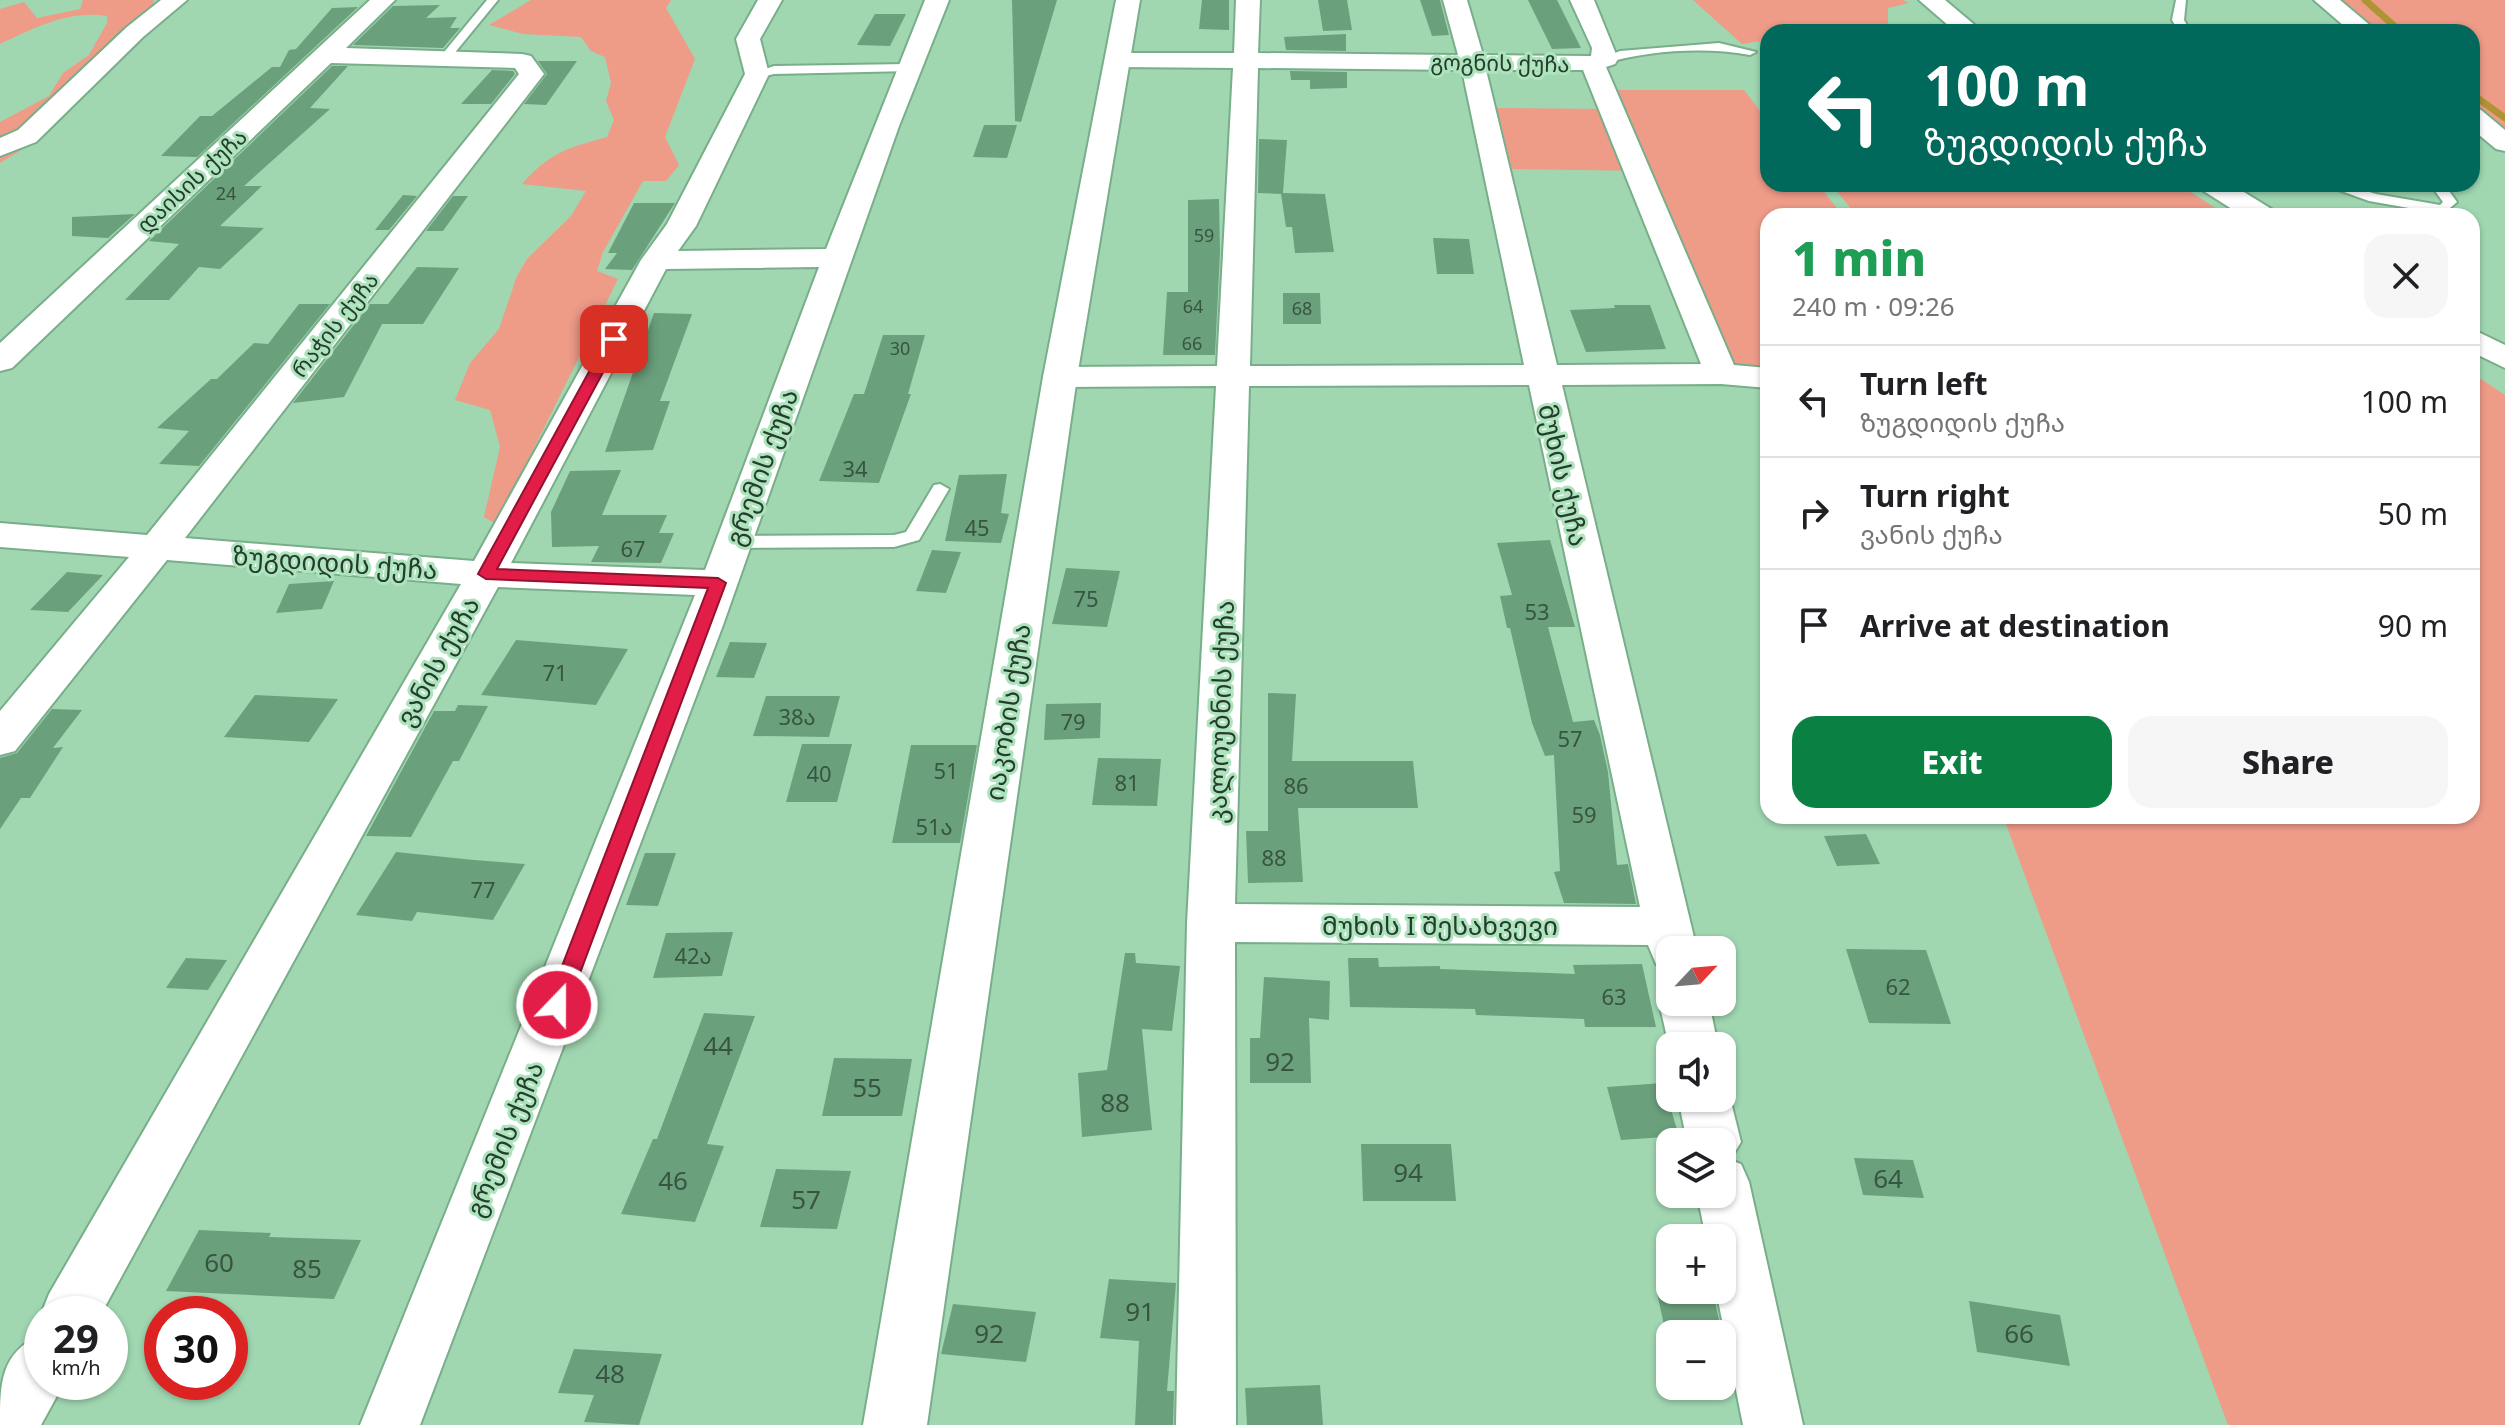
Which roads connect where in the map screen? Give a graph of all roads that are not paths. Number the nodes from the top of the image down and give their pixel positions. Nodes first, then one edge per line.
1 (175, 0) edge
2 (383, 0) edge
3 (493, 0) edge
4 (770, 0) edge
5 (937, 0) edge
6 (1128, 0) edge
7 (1248, 0) edge
8 (1455, 0) edge
9 (1582, 0) edge
10 (1931, 0) edge
11 (2181, 0) edge
12 (2326, 0) edge
13 (1961, 24) edge
14 (2180, 24) edge
15 (2356, 24) edge
16 (1750, 52) dead end
17 (323, 55) junction
18 (444, 59) junction
19 (1118, 60) junction
20 (1247, 61) junction
21 (1472, 61) junction
22 (1599, 61) junction
23 (908, 68) junction
24 (757, 74) junction
25 (2480, 123) edge
26 (2505, 143) edge
27 (0, 148) edge
28 (2225, 192) edge
29 (2355, 192) edge
30 (2443, 192) edge
31 (2250, 208) edge
32 (2432, 208) edge
33 (2445, 208) edge
34 (837, 258) junction
35 (656, 260) junction
36 (2480, 344) edge
37 (2505, 358) edge
38 (0, 361) edge
39 (1721, 374) junction
40 (1060, 377) junction
41 (1541, 377) junction
42 (1760, 377) edge
43 (1233, 379) junction
44 (940, 489) dead end
45 (0, 535) edge
46 (734, 542) junction
47 (157, 548) junction
48 (486, 574) junction
49 (718, 583) junction
50 (0, 740) edge
51 (1211, 923) junction
52 (1671, 936) edge
53 (1656, 938) edge
54 (1727, 1208) edge
55 (80, 1296) edge
56 (24, 1395) edge
57 (7, 1425) edge
58 (390, 1425) edge
59 (895, 1425) edge
60 (1206, 1425) edge
61 (1773, 1425) edge

1 - 27 street
2 - 17 street, დაისის ქუჩა
3 - 18 lane
4 - 24 street
5 - 23 street, გრემის ქუჩა
6 - 19 street, იაკობის ქუჩა
7 - 20 street, კალოუბნის ქუჩა
8 - 21 street, მუხის ქუჩა
9 - 22 street
10 - 13 street
11 - 14 lane
12 - 15 street
16 - 22 lane
17 - 18 street, რაჭის ქუჩა
17 - 38 street, დაისის ქუჩა
18 - 47 street, რაჭის ქუჩა
19 - 20 street, გოგნის ქუჩა
19 - 40 street, იაკობის ქუჩა
20 - 21 street, გოგნის ქუჩა
20 - 43 street, კალოუბნის ქუჩა
21 - 22 street, გოგნის ქუჩა
21 - 41 street, მუხის ქუჩა
22 - 39 street, გოგნის ქუჩა
23 - 24 lane
23 - 34 street, გრემის ქუჩა
24 - 35 street, ვანის ქუჩა
25 - 26 street
28 - 31 street
29 - 32 lane
30 - 33 lane
34 - 35 street
34 - 46 street, გრემის ქუჩა
35 - 48 street, ვანის ქუჩა
36 - 37 street
39 - 41 street
39 - 42 street
40 - 43 street
40 - 59 street, იაკობის ქუჩა
41 - 43 street
41 - 52 street, მუხის ქუჩა
43 - 51 street, კალოუბნის ქუჩა
44 - 46 lane
45 - 47 street, ზუგდიდის ქუჩა
46 - 49 street, გრემის ქუჩა
47 - 48 street, ზუგდიდის ქუჩა
47 - 50 street, რაჭის ქუჩა
48 - 49 street, ზუგდიდის ქუჩა
48 - 55 street, ვანის ქუჩა
49 - 58 street, გრემის ქუჩა
51 - 53 street, მუხის I შესახვევი
51 - 60 street, კალოუბნის ქუჩა
54 - 61 street
56 - 57 street

